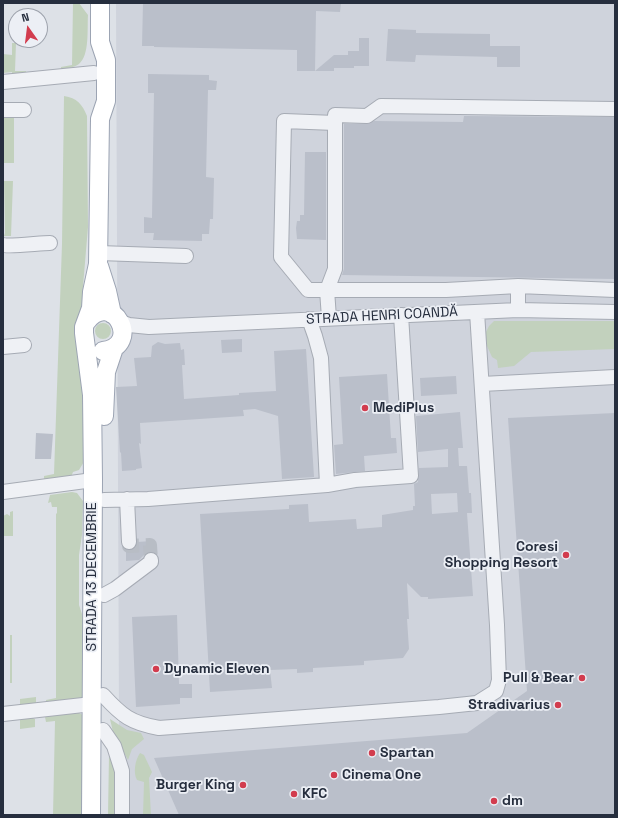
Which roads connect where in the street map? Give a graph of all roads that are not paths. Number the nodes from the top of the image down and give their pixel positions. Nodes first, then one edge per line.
1 (100, 3) edge
2 (100, 42) junction
3 (94, 73) junction
4 (3, 82) edge
5 (615, 109) edge
6 (3, 110) edge
7 (24, 110) dead end
8 (100, 119) junction
9 (335, 123) junction
10 (50, 242) dead end
11 (3, 244) edge
12 (186, 256) dead end
13 (98, 259) junction
14 (518, 286) junction
15 (327, 290) junction
16 (446, 290) junction
17 (615, 290) edge
18 (518, 310) junction
19 (477, 312) junction
20 (615, 312) edge
21 (447, 313) junction
22 (401, 315) junction
23 (329, 318) junction
24 (309, 319) junction
25 (86, 330) junction
26 (117, 330) junction
27 (24, 345) dead end
28 (3, 347) edge
29 (615, 377) edge
30 (482, 384) junction
31 (93, 480) junction
32 (327, 485) junction
33 (3, 492) edge
34 (127, 499) junction
35 (104, 500) junction
36 (129, 542) dead end
37 (151, 560) dead end
38 (104, 595) junction
39 (97, 700) junction
40 (3, 714) edge
41 (103, 730) junction
42 (91, 815) edge
43 (102, 815) edge
44 (122, 815) edge

1 - 2 main road, STRADA 13 DECEMBRIE
2 - 3 main road, STRADA 13 DECEMBRIE
2 - 8 main road, STRADA 13 DECEMBRIE
3 - 4 street
3 - 8 main road, STRADA 13 DECEMBRIE
5 - 9 street
6 - 7 street
8 - 13 main road, STRADA 13 DECEMBRIE
9 - 15 street
9 - 15 street
10 - 11 street
12 - 13 street
13 - 25 main road, STRADA 13 DECEMBRIE
13 - 26 main road, STRADA 13 DECEMBRIE
14 - 16 street
14 - 17 street
14 - 18 street
15 - 16 street
15 - 23 street
16 - 21 street
18 - 19 street, STRADA HENRI COANDĂ
18 - 20 street, STRADA HENRI COANDĂ
19 - 21 street, STRADA HENRI COANDĂ
19 - 30 street
21 - 22 street, STRADA HENRI COANDĂ
22 - 23 street, STRADA HENRI COANDĂ
22 - 32 street
23 - 24 street, STRADA HENRI COANDĂ
24 - 26 street, STRADA HENRI COANDĂ
24 - 32 street
25 - 26 main road
25 - 26 main road
25 - 31 main road, STRADA 13 DECEMBRIE
26 - 35 main road, STRADA 13 DECEMBRIE
27 - 28 street
29 - 30 street
30 - 39 street
31 - 33 street
31 - 39 main road, STRADA 13 DECEMBRIE
32 - 34 street
34 - 35 street
34 - 36 street
35 - 38 main road, STRADA 13 DECEMBRIE
37 - 38 street
38 - 39 main road, STRADA 13 DECEMBRIE
39 - 40 street
39 - 41 main road, STRADA 13 DECEMBRIE
39 - 42 main road, STRADA 13 DECEMBRIE
41 - 43 main road, STRADA 13 DECEMBRIE
41 - 44 street

